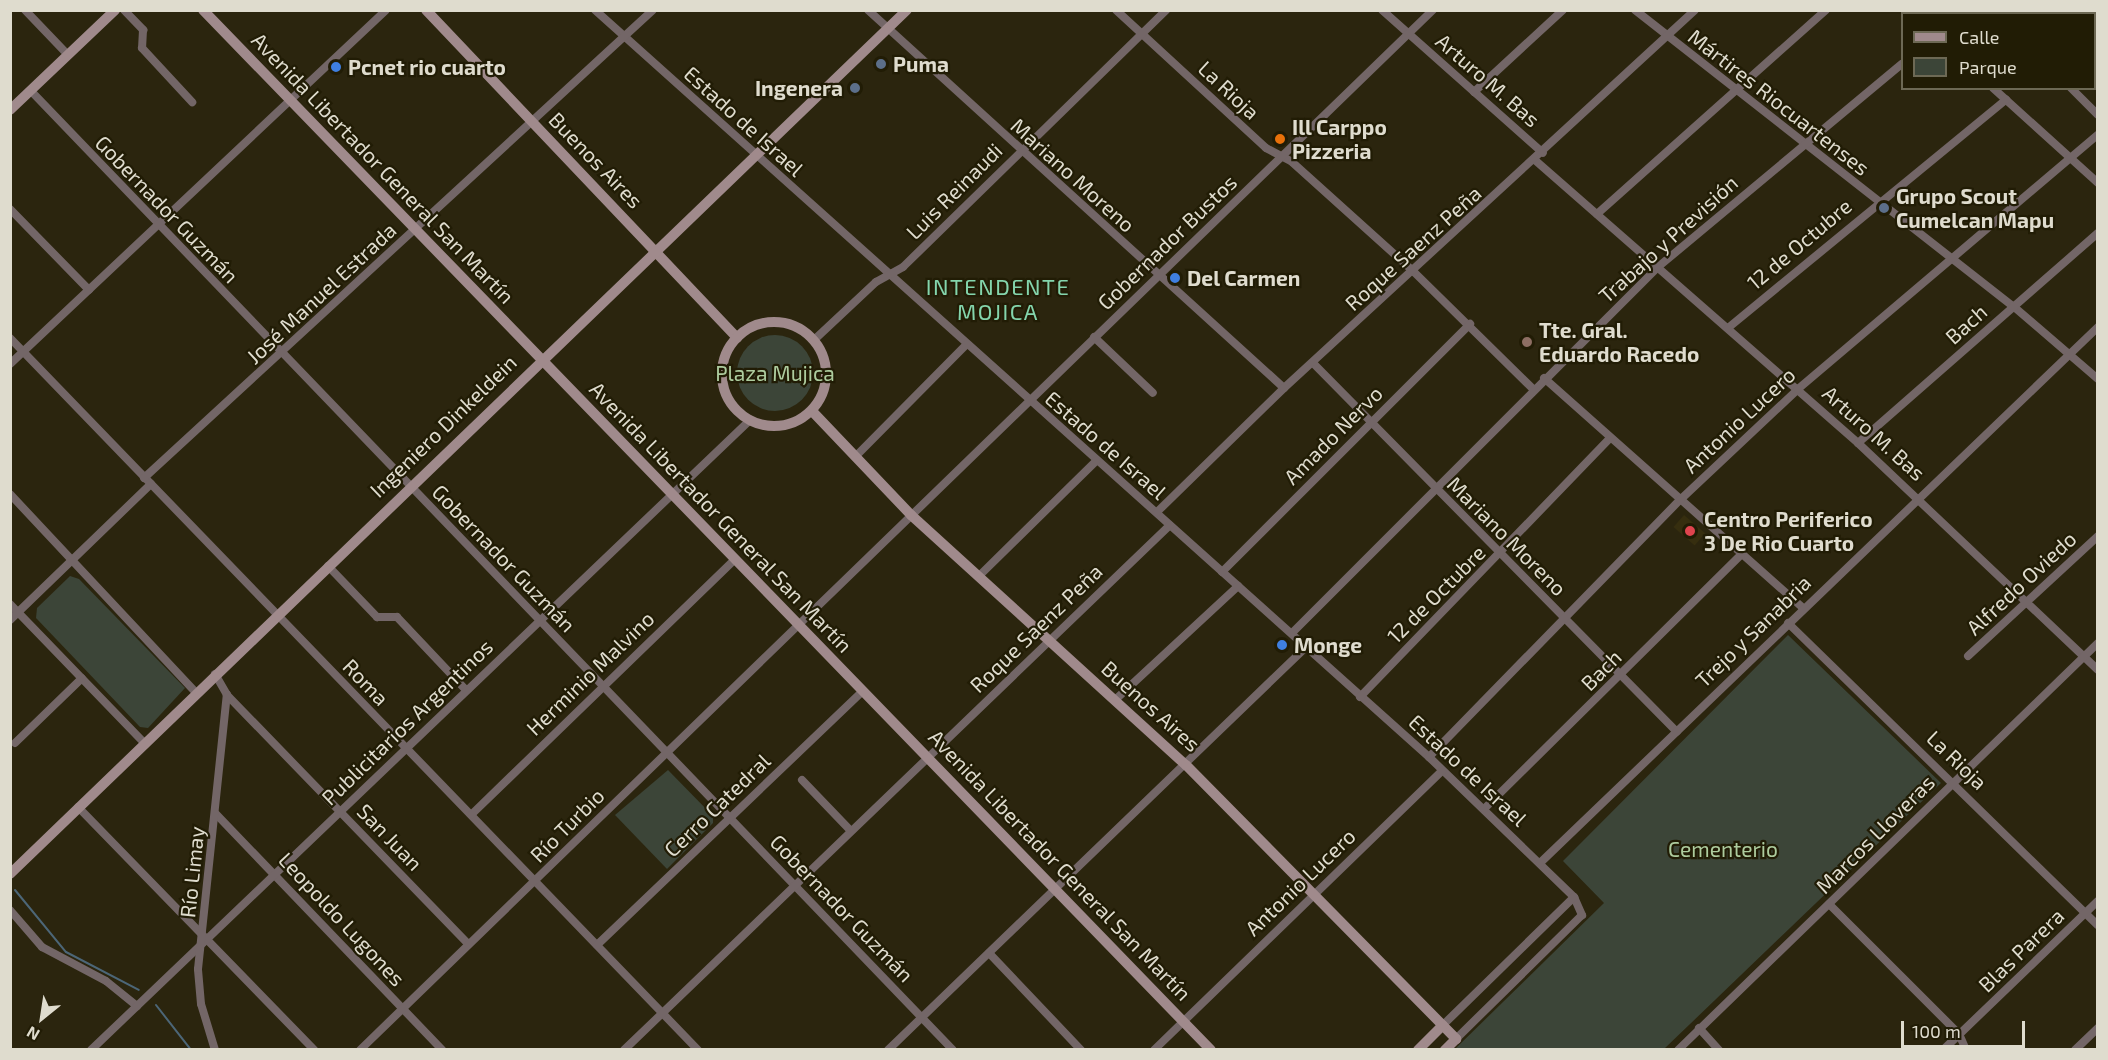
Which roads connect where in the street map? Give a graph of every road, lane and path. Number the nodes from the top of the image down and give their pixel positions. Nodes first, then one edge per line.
1 (25, 10) edge
2 (115, 10) edge
3 (124, 10) edge
4 (203, 10) edge
5 (386, 10) edge
6 (426, 10) edge
7 (595, 10) edge
8 (653, 10) edge
9 (868, 10) edge
10 (907, 10) edge
11 (1116, 10) edge
12 (1166, 10) edge
13 (1382, 10) edge
14 (1433, 10) edge
15 (1563, 10) edge
16 (1635, 10) edge
17 (1695, 10) edge
18 (1826, 10) edge
19 (887, 29) junction
20 (1142, 34) junction
21 (1409, 35) junction
22 (624, 37) junction
23 (1666, 38) junction
24 (68, 55) junction
25 (1901, 65) edge
26 (1995, 90) edge
27 (2073, 90) edge
28 (31, 91) junction
29 (1474, 92) junction
30 (1734, 92) junction
31 (288, 99) junction
32 (2006, 100) junction
33 (192, 102) dead end
34 (10, 110) edge
35 (2097, 116) edge
36 (532, 122) junction
37 (2097, 135) edge
38 (1803, 146) junction
39 (1020, 151) junction
40 (1543, 153) junction
41 (753, 154) junction
42 (1282, 156) junction
43 (2071, 159) junction
44 (1536, 161) junction
45 (2097, 183) edge
46 (1878, 201) junction
47 (10, 209) edge
48 (1597, 214) junction
49 (157, 225) junction
50 (416, 230) junction
51 (2097, 233) edge
52 (656, 252) junction
53 (1952, 259) junction
54 (1658, 267) junction
55 (1414, 272) junction
56 (889, 273) junction
57 (1157, 276) junction
58 (89, 290) junction
59 (2013, 306) junction
60 (1470, 324) junction
61 (2097, 327) edge
62 (1728, 328) junction
63 (1094, 337) junction
64 (10, 338) edge
65 (736, 338) junction
66 (814, 340) junction
67 (966, 345) junction
68 (24, 351) junction
69 (2070, 352) junction
70 (282, 354) junction
71 (541, 360) junction
72 (1313, 363) junction
73 (10, 364) edge
74 (1544, 378) junction
75 (2097, 379) edge
76 (1284, 388) junction
77 (1532, 388) junction
78 (1798, 389) junction
79 (1154, 393) dead end
80 (1028, 401) junction
81 (812, 411) junction
82 (750, 420) junction
83 (1371, 423) junction
84 (1610, 438) junction
85 (1858, 443) junction
86 (855, 457) junction
87 (1096, 461) junction
88 (148, 481) junction
89 (409, 485) junction
90 (1434, 488) junction
91 (10, 494) edge
92 (672, 495) junction
93 (1918, 498) junction
94 (1680, 500) junction
95 (1157, 513) junction
96 (911, 515) junction
97 (1170, 525) junction
98 (2097, 536) edge
99 (1500, 555) junction
100 (1741, 555) junction
101 (735, 560) junction
102 (71, 563) junction
103 (327, 566) junction
104 (1222, 572) junction
105 (979, 576) junction
106 (1238, 586) junction
107 (2028, 603) junction
108 (10, 604) edge
109 (1803, 608) junction
110 (19, 613) junction
111 (277, 615) junction
112 (10, 620) edge
113 (538, 620) junction
114 (1565, 620) junction
115 (1788, 623) junction
116 (799, 626) junction
117 (1292, 633) junction
118 (1050, 640) junction
119 (2097, 643) edge
120 (1306, 647) junction
121 (1968, 656) dead end
122 (2083, 656) junction
123 (2097, 670) edge
124 (215, 674) junction
125 (1621, 676) junction
126 (82, 678) junction
127 (602, 684) junction
128 (466, 690) junction
129 (862, 692) junction
130 (196, 693) junction
131 (227, 695) junction
132 (1360, 697) junction
133 (1115, 700) junction
134 (1677, 732) junction
135 (15, 743) dead end
136 (144, 743) junction
137 (407, 748) junction
138 (667, 751) junction
139 (927, 756) junction
140 (1429, 757) junction
141 (1186, 765) junction
142 (1442, 771) junction
143 (802, 780) dead end
144 (1954, 782) junction
145 (78, 807) junction
146 (1484, 809) junction
147 (341, 813) junction
148 (216, 814) junction
149 (472, 814) junction
150 (730, 818) junction
151 (850, 830) junction
152 (1540, 863) junction
153 (10, 874) edge
154 (276, 874) junction
155 (536, 880) junction
156 (795, 884) junction
157 (1054, 886) junction
158 (1313, 895) junction
159 (1574, 897) junction
160 (2097, 901) edge
161 (1829, 904) junction
162 (10, 910) edge
163 (2085, 912) junction
164 (2097, 925) edge
165 (204, 939) junction
166 (468, 944) junction
167 (597, 945) junction
168 (989, 953) junction
169 (137, 1006) junction
170 (402, 1008) junction
171 (662, 1013) junction
172 (922, 1017) junction
173 (1183, 1021) junction
174 (1443, 1025) junction
175 (1699, 1028) junction
176 (2097, 1028) edge
177 (1959, 1034) junction
178 (1456, 1039) junction
179 (91, 1050) edge
180 (216, 1050) edge
181 (314, 1050) edge
182 (360, 1050) edge
183 (442, 1050) edge
184 (624, 1050) edge
185 (698, 1050) edge
186 (888, 1050) edge
187 (953, 1050) edge
188 (1081, 1050) edge
189 (1154, 1050) edge
190 (1211, 1050) edge
191 (1418, 1050) edge
192 (1444, 1050) edge
193 (1678, 1050) edge
194 (1719, 1050) edge
195 (1943, 1050) edge
196 (1966, 1050) edge
197 (2075, 1050) edge

1 - 24 street
2 - 24 main road
3 - 33 street
4 - 31 main road, Avenida Libertador General San Martín
5 - 31 street
6 - 36 main road, Buenos Aires
7 - 22 street, Estado de Israel
8 - 22 street, José Manuel Estrada
9 - 19 street, Mariano Moreno
10 - 19 main road, Ingeniero Dinkeldein
11 - 20 street, La Rioja
12 - 20 street, Luis Reinaudi
13 - 21 street, Arturo M. Bas
14 - 21 street, Gobernador Bustos
15 - 29 street
16 - 23 street, Mártires Riocuartenses
17 - 23 street, Roque Saenz Peña
18 - 30 street
19 - 39 street, Mariano Moreno
19 - 41 main road, Ingeniero Dinkeldein
20 - 39 street, Luis Reinaudi
20 - 42 street, La Rioja
21 - 29 street, Arturo M. Bas
21 - 42 street, Gobernador Bustos
22 - 36 street, José Manuel Estrada
22 - 41 street, Estado de Israel
23 - 30 street, Mártires Riocuartenses
23 - 40 street, Roque Saenz Peña
24 - 28 main road
25 - 38 street, Trabajo y Previsión
26 - 32 street
27 - 35 street
28 - 34 main road
28 - 49 street, Gobernador Guzmán
29 - 40 street, Arturo M. Bas
30 - 38 street, Mártires Riocuartenses
30 - 48 street
31 - 49 street
31 - 50 main road, Avenida Libertador General San Martín
32 - 43 street
32 - 46 street, 12 de Octubre
36 - 50 street, José Manuel Estrada
36 - 52 main road, Buenos Aires
37 - 43 street, Antonio Lucero
38 - 46 street, Mártires Riocuartenses
38 - 54 street, Trabajo y Previsión
39 - 56 street, Luis Reinaudi
39 - 57 street, Mariano Moreno
40 - 44 street, Roque Saenz Peña
41 - 52 main road, Ingeniero Dinkeldein
41 - 56 street, Estado de Israel
42 - 55 street, La Rioja
42 - 57 street, Gobernador Bustos
43 - 45 street
43 - 53 street, Antonio Lucero
44 - 48 street, Arturo M. Bas
44 - 55 street, Roque Saenz Peña
46 - 53 street, Mártires Riocuartenses
46 - 62 street, 12 de Octubre
47 - 58 street
48 - 54 street, Arturo M. Bas
49 - 58 street
49 - 70 street, Gobernador Guzmán
50 - 70 street, José Manuel Estrada
50 - 71 main road, Avenida Libertador General San Martín
51 - 59 street, Bach
52 - 65 main road, Buenos Aires
52 - 71 main road, Ingeniero Dinkeldein
53 - 59 street, Mártires Riocuartenses
53 - 78 street, Antonio Lucero
54 - 62 street, Arturo M. Bas
54 - 74 street, Trabajo y Previsión
55 - 60 street, La Rioja
55 - 72 street, Roque Saenz Peña
56 - 66 street, Luis Reinaudi
56 - 67 street, Estado de Israel
57 - 63 street, Gobernador Bustos
57 - 76 street, Mariano Moreno
58 - 68 street
59 - 69 street, Mártires Riocuartenses
59 - 85 street, Bach
60 - 77 street, La Rioja
60 - 83 street, Amado Nervo
61 - 69 street, Trejo y Sanabria
62 - 78 street, Arturo M. Bas
63 - 79 street
63 - 80 street, Gobernador Bustos
64 - 68 street, Roma
65 - 66 main road
65 - 82 main road
66 - 81 main road
67 - 80 street, Estado de Israel
67 - 86 street
68 - 73 street
68 - 88 street, Roma
69 - 75 street, Mártires Riocuartenses
69 - 93 street, Trejo y Sanabria
70 - 88 street, José Manuel Estrada
70 - 89 street, Gobernador Guzmán
71 - 89 main road, Ingeniero Dinkeldein
71 - 92 main road, Avenida Libertador General San Martín
72 - 76 street, Roque Saenz Peña
72 - 83 street, Mariano Moreno
74 - 77 street, Trabajo y Previsión
74 - 84 street
76 - 95 street, Roque Saenz Peña
77 - 90 street, Trabajo y Previsión
78 - 85 street, Arturo M. Bas
78 - 94 street, Antonio Lucero
80 - 87 street, Estado de Israel
80 - 96 street, Gobernador Bustos
81 - 82 main road
81 - 86 main road, Buenos Aires
82 - 92 street, Publicitarios Argentinos
83 - 90 street, Mariano Moreno
83 - 104 street, Amado Nervo
84 - 94 street
84 - 99 street, 12 de Octubre
85 - 93 street, Arturo M. Bas
86 - 96 main road, Buenos Aires
87 - 95 street, Estado de Israel
87 - 105 street
88 - 102 street, José Manuel Estrada
88 - 111 street, Roma
89 - 103 main road, Ingeniero Dinkeldein
89 - 113 street, Gobernador Guzmán
90 - 99 street, Mariano Moreno
90 - 117 street, Trabajo y Previsión
91 - 102 street
92 - 101 main road, Avenida Libertador General San Martín
92 - 113 street, Publicitarios Argentinos
93 - 107 street, Arturo M. Bas
93 - 109 street, Trejo y Sanabria
94 - 100 street
94 - 114 street, Antonio Lucero
95 - 97 street, Estado de Israel
96 - 105 main road, Buenos Aires
96 - 116 street, Gobernador Bustos
97 - 104 street, Estado de Israel
97 - 118 street, Roque Saenz Peña
98 - 107 street, Alfredo Oviedo
99 - 114 street, Mariano Moreno
99 - 132 street, 12 de Octubre
100 - 109 street
100 - 125 street, Bach
101 - 116 main road, Avenida Libertador General San Martín
101 - 127 street, Herminio Malvino
102 - 110 street, José Manuel Estrada
102 - 130 street
103 - 111 main road, Ingeniero Dinkeldein
103 - 128 street
104 - 106 street, Estado de Israel
105 - 118 main road, Buenos Aires
106 - 117 street, Estado de Israel
106 - 133 street
107 - 121 street, Alfredo Oviedo
107 - 122 street, Arturo M. Bas
108 - 110 street
109 - 115 street, Trejo y Sanabria
110 - 112 street, José Manuel Estrada
110 - 126 street
111 - 124 main road, Ingeniero Dinkeldein
111 - 137 street, Roma
113 - 127 street, Gobernador Guzmán
113 - 128 street, Publicitarios Argentinos
114 - 125 street, Mariano Moreno
114 - 140 street, Antonio Lucero
115 - 134 street, Trejo y Sanabria
115 - 144 street, La Rioja
116 - 129 main road, Avenida Libertador General San Martín
116 - 138 street, Río Turbio
117 - 120 street, Estado de Israel
118 - 133 main road, Buenos Aires
118 - 139 street, Roque Saenz Peña
119 - 122 street, Marcos Lloveras
120 - 132 street, Estado de Israel
120 - 141 street
122 - 123 street, Arturo M. Bas
122 - 144 street, Marcos Lloveras
124 - 130 main road, Ingeniero Dinkeldein
124 - 131 street, San Juan
125 - 134 street, Mariano Moreno
125 - 146 street, Bach
126 - 135 street
126 - 136 street
127 - 138 street, Gobernador Guzmán
127 - 149 street, Herminio Malvino
128 - 137 street, Publicitarios Argentinos
129 - 139 main road, Avenida Libertador General San Martín
129 - 150 street, Cerro Catedral
130 - 136 main road, Ingeniero Dinkeldein
131 - 147 street, San Juan
131 - 148 street, Río Limay
132 - 140 street, Estado de Israel
133 - 141 main road, Buenos Aires
134 - 152 street, Trejo y Sanabria
136 - 145 main road, Ingeniero Dinkeldein
137 - 147 street, Publicitarios Argentinos
137 - 149 street, Roma
138 - 150 street, Gobernador Guzmán
138 - 155 street, Río Turbio
139 - 151 street, Roque Saenz Peña
139 - 157 main road, Avenida Libertador General San Martín
140 - 142 street, Estado de Israel
141 - 157 street
141 - 158 main road, Buenos Aires
142 - 146 street, Estado de Israel
142 - 158 street, Antonio Lucero
143 - 151 street
144 - 161 street, Marcos Lloveras
144 - 163 street, La Rioja
145 - 153 main road, Ingeniero Dinkeldein
145 - 165 street
146 - 152 street, Estado de Israel
147 - 154 street, Publicitarios Argentinos
147 - 166 street, San Juan
148 - 154 street, Leopoldo Lugones
148 - 165 street, Río Limay
149 - 155 street, Roma
150 - 156 street, Gobernador Guzmán
150 - 167 street, Cerro Catedral
151 - 156 street, Roque Saenz Peña
152 - 159 street, Estado de Israel
154 - 165 street, Publicitarios Argentinos
154 - 170 street, Leopoldo Lugones
155 - 166 street, Río Turbio
155 - 167 street, Roma
156 - 171 street, Roque Saenz Peña
156 - 172 street, Gobernador Guzmán
157 - 168 street
157 - 173 main road, Avenida Libertador General San Martín
158 - 173 street, Antonio Lucero
158 - 174 main road, Buenos Aires
159 - 174 street
159 - 178 street, Estado de Israel
160 - 163 street, Blas Parera
161 - 175 street, Marcos Lloveras
161 - 177 street
162 - 169 street
163 - 164 street, La Rioja
163 - 177 street, Blas Parera
165 - 169 street, Publicitarios Argentinos
165 - 180 street, Río Limay
165 - 181 street
166 - 170 street, Río Turbio
167 - 171 street, Roma
168 - 172 street
168 - 188 street
169 - 179 street, Publicitarios Argentinos
170 - 182 street, Río Turbio
170 - 183 street, Leopoldo Lugones
171 - 184 street, Roque Saenz Peña
171 - 185 street, Roma
172 - 186 street
172 - 187 street, Gobernador Guzmán
173 - 189 street, Antonio Lucero
173 - 190 main road, Avenida Libertador General San Martín
174 - 178 main road, Buenos Aires
174 - 191 main road
175 - 193 street, Marcos Lloveras
175 - 194 street
176 - 197 street
177 - 195 street, Blas Parera
177 - 196 street
178 - 192 main road

